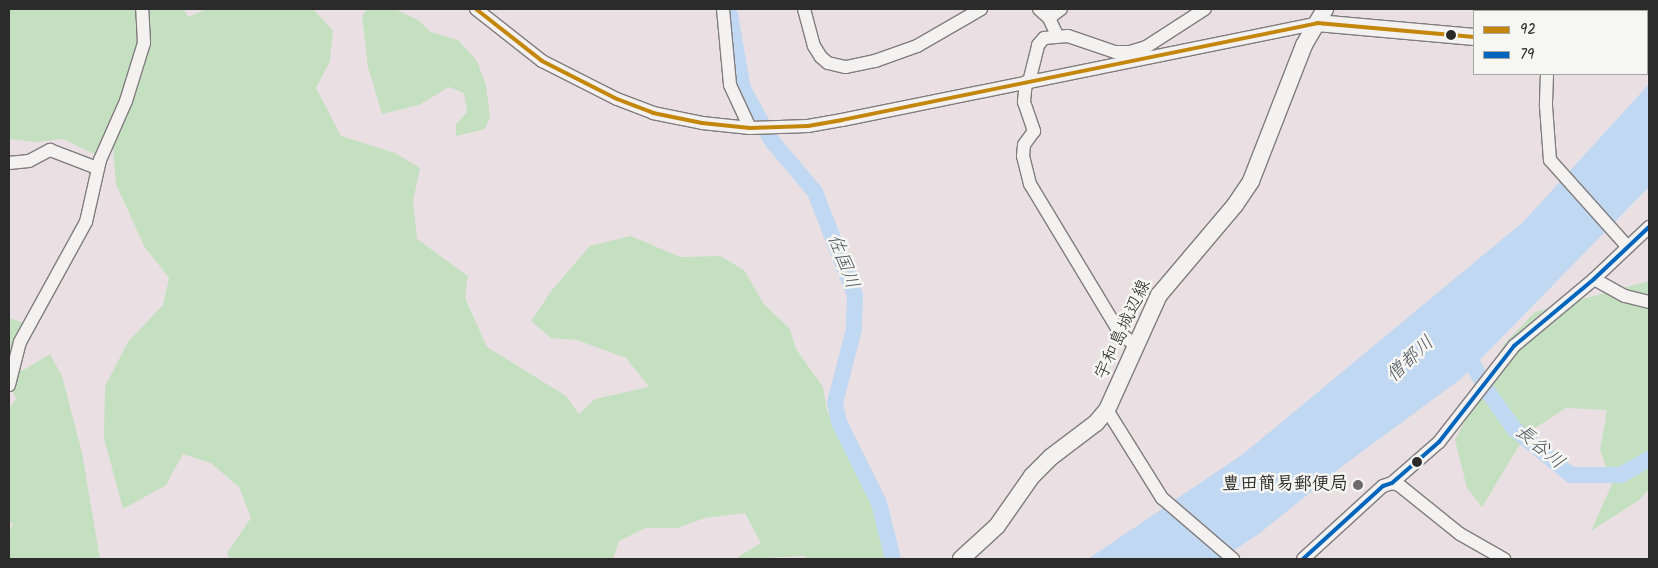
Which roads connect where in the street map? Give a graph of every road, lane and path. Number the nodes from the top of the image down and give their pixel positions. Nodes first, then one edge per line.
1 (142, 9) edge
2 (476, 9) edge
3 (723, 9) edge
4 (804, 9) edge
5 (981, 9) edge
6 (1039, 9) edge
7 (1061, 9) edge
8 (1205, 9) edge
9 (1325, 9) edge
10 (1049, 18) junction
11 (1317, 23) junction
12 (1057, 35) junction
13 (1473, 37) edge
14 (1547, 75) edge
15 (1027, 82) junction
16 (750, 128) junction
17 (9, 163) edge
18 (97, 168) junction
19 (1649, 226) edge
20 (1627, 246) junction
21 (1594, 279) junction
22 (1649, 302) edge
23 (1136, 346) junction
24 (9, 385) edge
25 (1107, 410) junction
26 (1392, 482) junction
27 (1231, 557) edge
28 (961, 559) edge
29 (1303, 559) edge
30 (1504, 559) edge

1 - 18 street
2 - 16 street
3 - 16 street
4 - 5 street
6 - 10 street
7 - 10 street
8 - 12 street
9 - 11 main road, 宇和島城辺線
10 - 12 street
11 - 13 main road
11 - 15 street
11 - 23 main road, 宇和島城辺線
12 - 15 street
14 - 20 street
15 - 16 street
15 - 23 street
17 - 18 street
18 - 24 street
19 - 20 street
20 - 21 street
21 - 22 street
21 - 26 street
23 - 25 main road, 宇和島城辺線
25 - 27 street
25 - 28 main road, 宇和島城辺線
26 - 29 street
26 - 30 street

